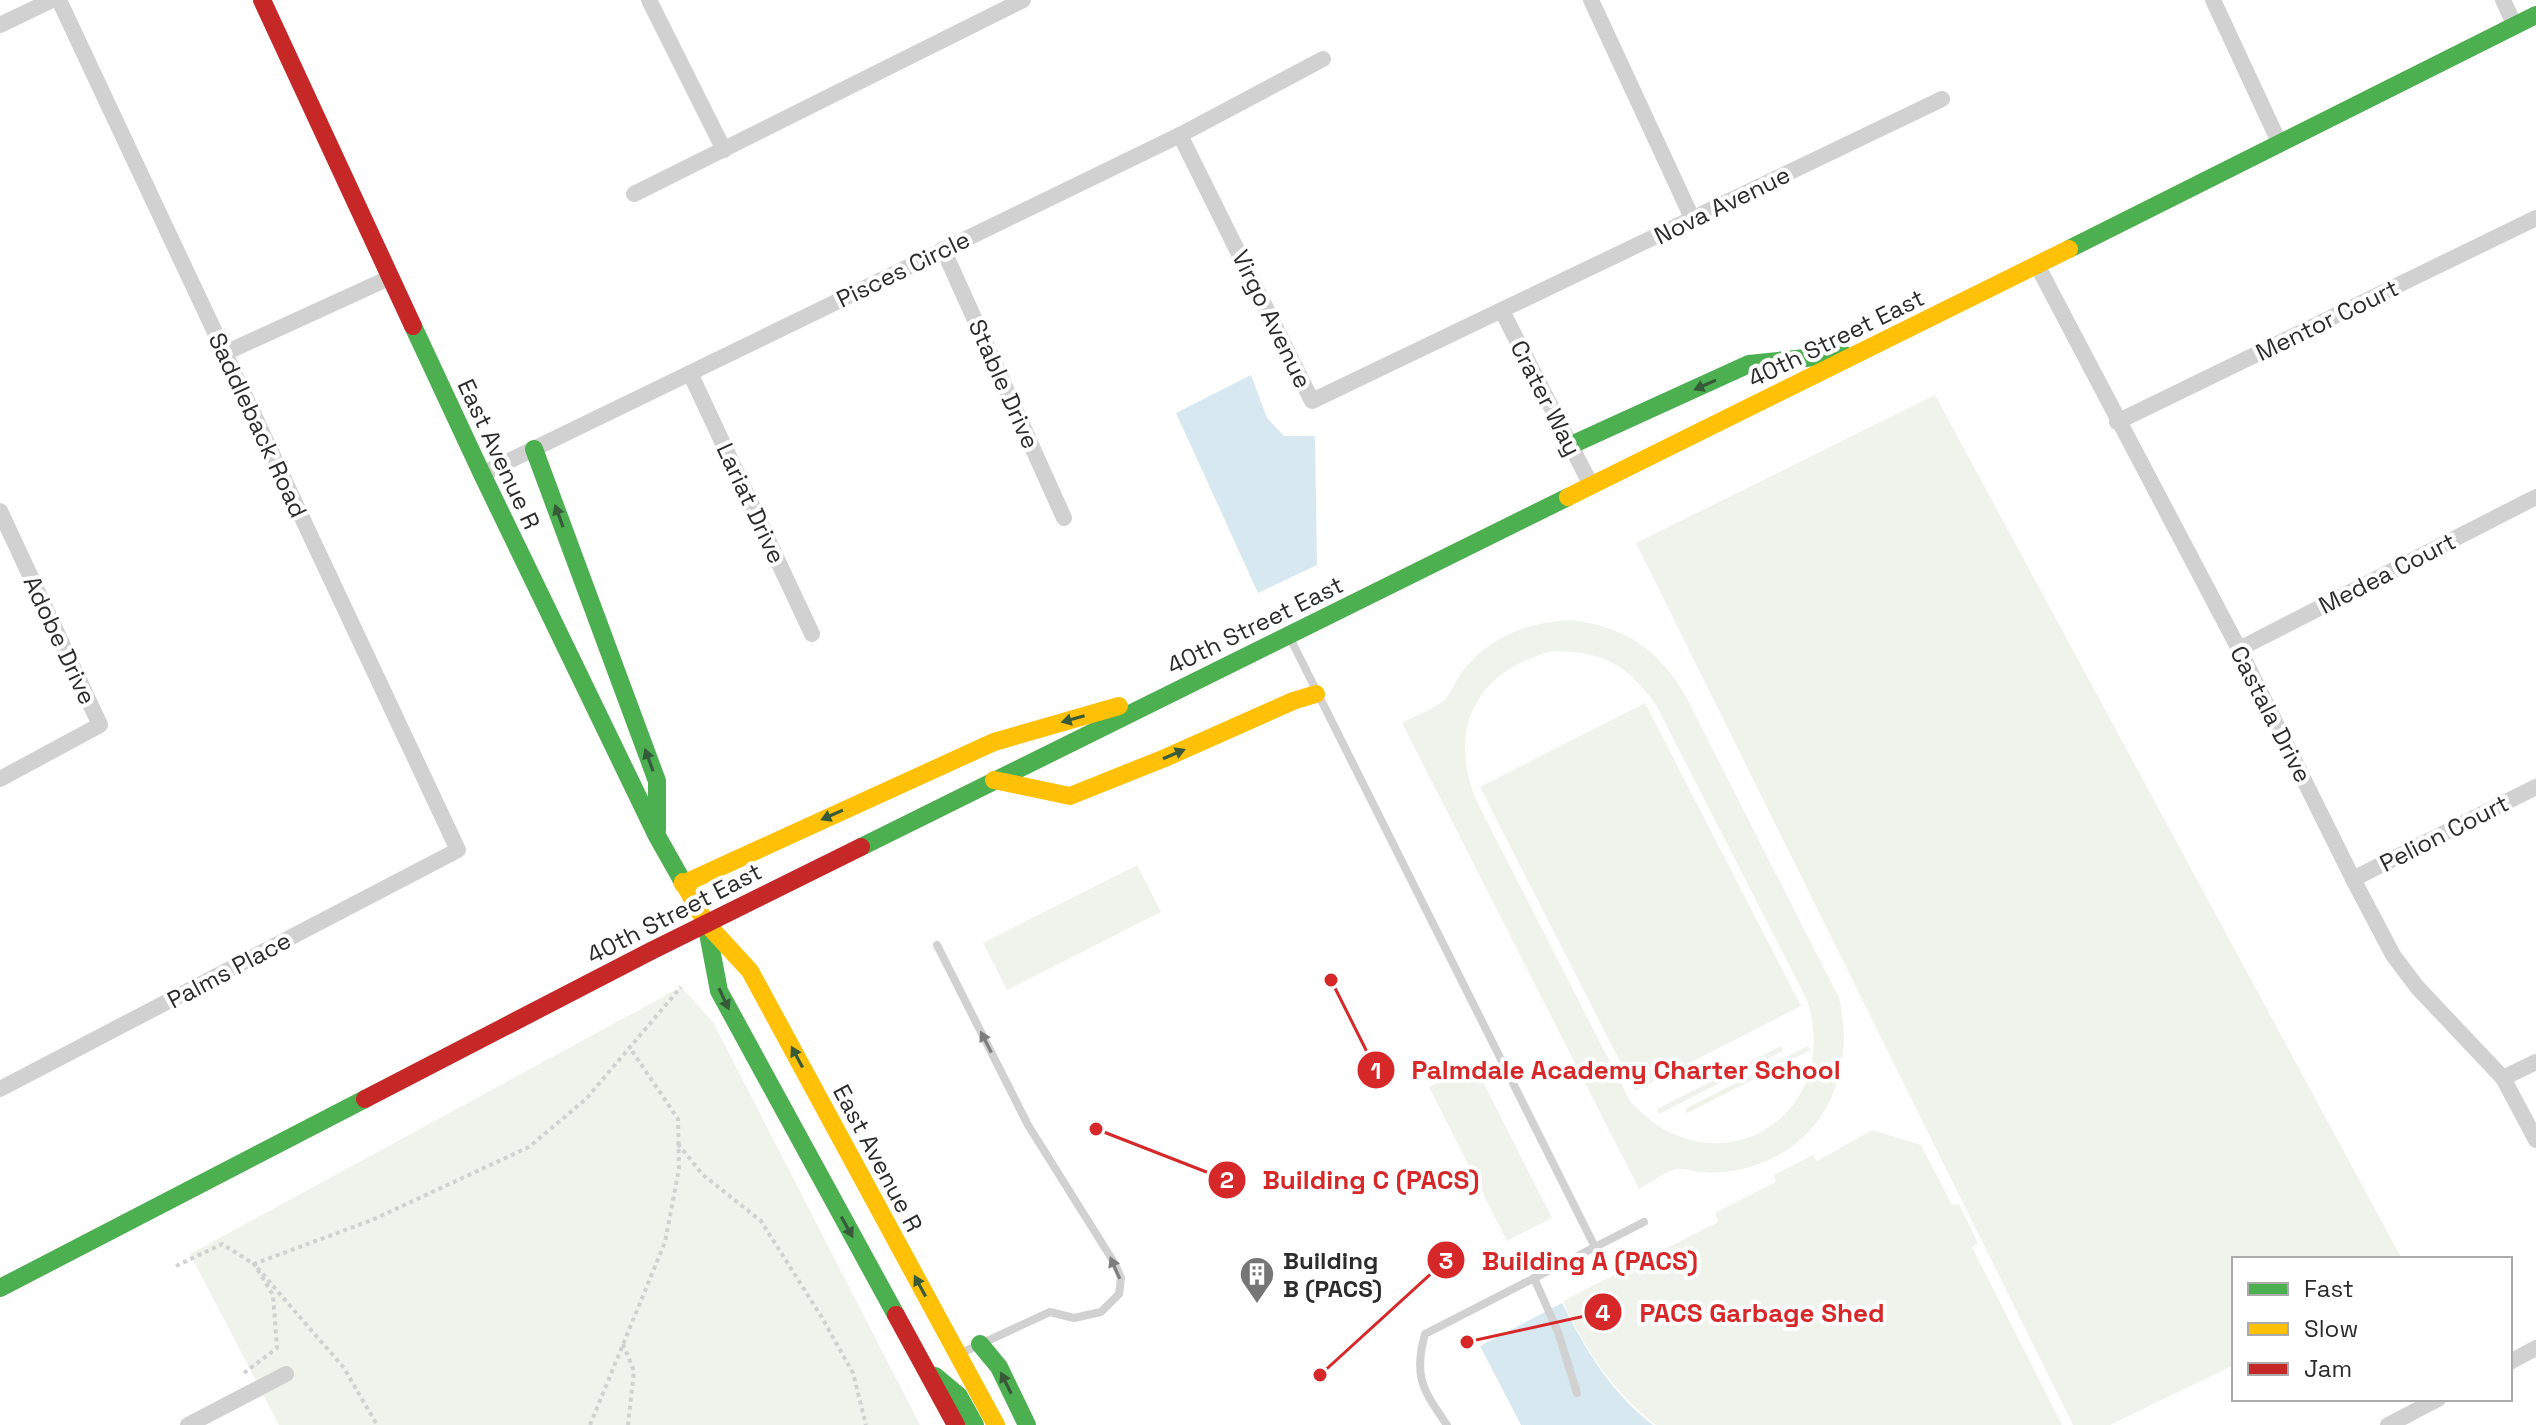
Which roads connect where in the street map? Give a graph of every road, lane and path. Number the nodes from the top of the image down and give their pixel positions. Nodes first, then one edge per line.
1 (52, 0) edge
2 (59, 0) edge
3 (262, 0) edge
4 (649, 0) edge
5 (1023, 0) edge
6 (1591, 0) edge
7 (2213, 0) edge
8 (2503, 0) edge
9 (2536, 15) edge
10 (0, 25) edge
11 (2515, 26) junction
12 (1323, 59) dead end
13 (1942, 99) dead end
14 (1180, 135) junction
15 (2279, 142) junction
16 (724, 150) junction
17 (634, 194) dead end
18 (2536, 218) edge
19 (1693, 220) junction
20 (943, 249) junction
21 (2037, 265) junction
22 (389, 278) junction
23 (1502, 311) junction
24 (1862, 352) junction
25 (225, 353) junction
26 (690, 373) junction
27 (2117, 422) junction
28 (1569, 446) junction
29 (534, 449) junction
30 (482, 474) junction
31 (1591, 485) junction
32 (2536, 497) edge
33 (0, 511) edge
34 (1064, 518) dead end
35 (812, 634) dead end
36 (1288, 635) junction
37 (2239, 649) junction
38 (1175, 691) junction
39 (1316, 694) junction
40 (0, 779) edge
41 (994, 780) junction
42 (2536, 787) edge
43 (657, 836) junction
44 (458, 850) joint
45 (2353, 879) junction
46 (683, 884) junction
47 (706, 923) junction
48 (937, 945) dead end
49 (681, 987) dead end
50 (630, 1048) junction
51 (2536, 1062) edge
52 (2503, 1078) junction
53 (0, 1089) edge
54 (2536, 1140) edge
55 (678, 1144) junction
56 (1644, 1222) dead end
57 (1595, 1247) junction
58 (254, 1264) junction
59 (176, 1266) dead end
60 (1534, 1278) junction
61 (0, 1287) edge
62 (623, 1342) junction
63 (980, 1344) junction
64 (2536, 1348) edge
65 (957, 1355) junction
66 (2512, 1361) edge
67 (924, 1366) junction
68 (286, 1374) dead end
69 (242, 1375) dead end
70 (1577, 1393) dead end
71 (2434, 1401) edge
72 (188, 1425) edge
73 (377, 1425) edge
74 (590, 1425) edge
75 (628, 1425) edge
76 (866, 1425) edge
77 (956, 1425) edge
78 (975, 1425) edge
79 (996, 1425) edge
80 (1027, 1425) edge
81 (1447, 1425) edge
82 (2388, 1425) edge

1 - 10 street
2 - 25 street, Saddleback Road
3 - 22 main road, East Avenue R
4 - 16 street
5 - 16 street
6 - 19 street
7 - 15 street
8 - 11 street
9 - 11 main road, 40th Street East
11 - 15 main road, 40th Street East
12 - 14 street, Pisces Circle
13 - 19 street, Nova Avenue
14 - 20 street, Pisces Circle
14 - 23 street, Virgo Avenue
15 - 21 main road, 40th Street East
16 - 17 street
18 - 27 street, Mentor Court
19 - 23 street, Nova Avenue
20 - 26 street, Pisces Circle
20 - 34 street, Stable Drive
21 - 24 main road, 40th Street East
21 - 27 street, Castala Drive
22 - 25 street
22 - 30 main road, East Avenue R
23 - 28 street, Crater Way
24 -> 28 main road
24 - 31 main road, 40th Street East
25 - 44 street, Saddleback Road
26 - 29 street, Pisces Circle
26 - 35 street, Lariat Drive
27 - 37 street, Castala Drive
28 - 31 street, Crater Way
29 - 30 street, Pisces Circle
43 -> 29 main road
30 - 43 main road, East Avenue R
31 - 36 main road, 40th Street East
32 - 37 street, Medea Court
33 - 40 street, Adobe Drive
36 - 38 main road, 40th Street East
36 - 39 lane
37 - 45 street, Castala Drive
38 - 41 main road, 40th Street East
38 -> 46 main road
41 -> 39 main road
39 - 57 lane
41 - 47 main road, 40th Street East
42 - 45 street, Pelion Court
43 - 46 main road, East Avenue R
44 - 53 street, Palms Place
45 - 52 street, Castala Drive
46 - 47 main road, East Avenue R
47 - 61 main road, 40th Street East
65 -> 47 main road, East Avenue R
47 -> 67 main road, East Avenue R
63 -> 48 lane
49 - 50 path
50 - 55 path
50 - 58 path
51 - 52 street
52 - 54 street, Castala Drive
55 - 62 path
55 - 76 path
56 - 57 lane
57 - 60 lane
58 - 59 path
58 - 69 path
58 - 73 path
60 - 70 lane
60 - 81 lane
62 - 74 path
62 - 75 path
63 - 65 lane
80 -> 63 main road
64 - 66 street
65 - 79 main road, East Avenue R
67 - 77 main road, East Avenue R
67 - 78 main road
68 - 72 street
71 - 82 street

